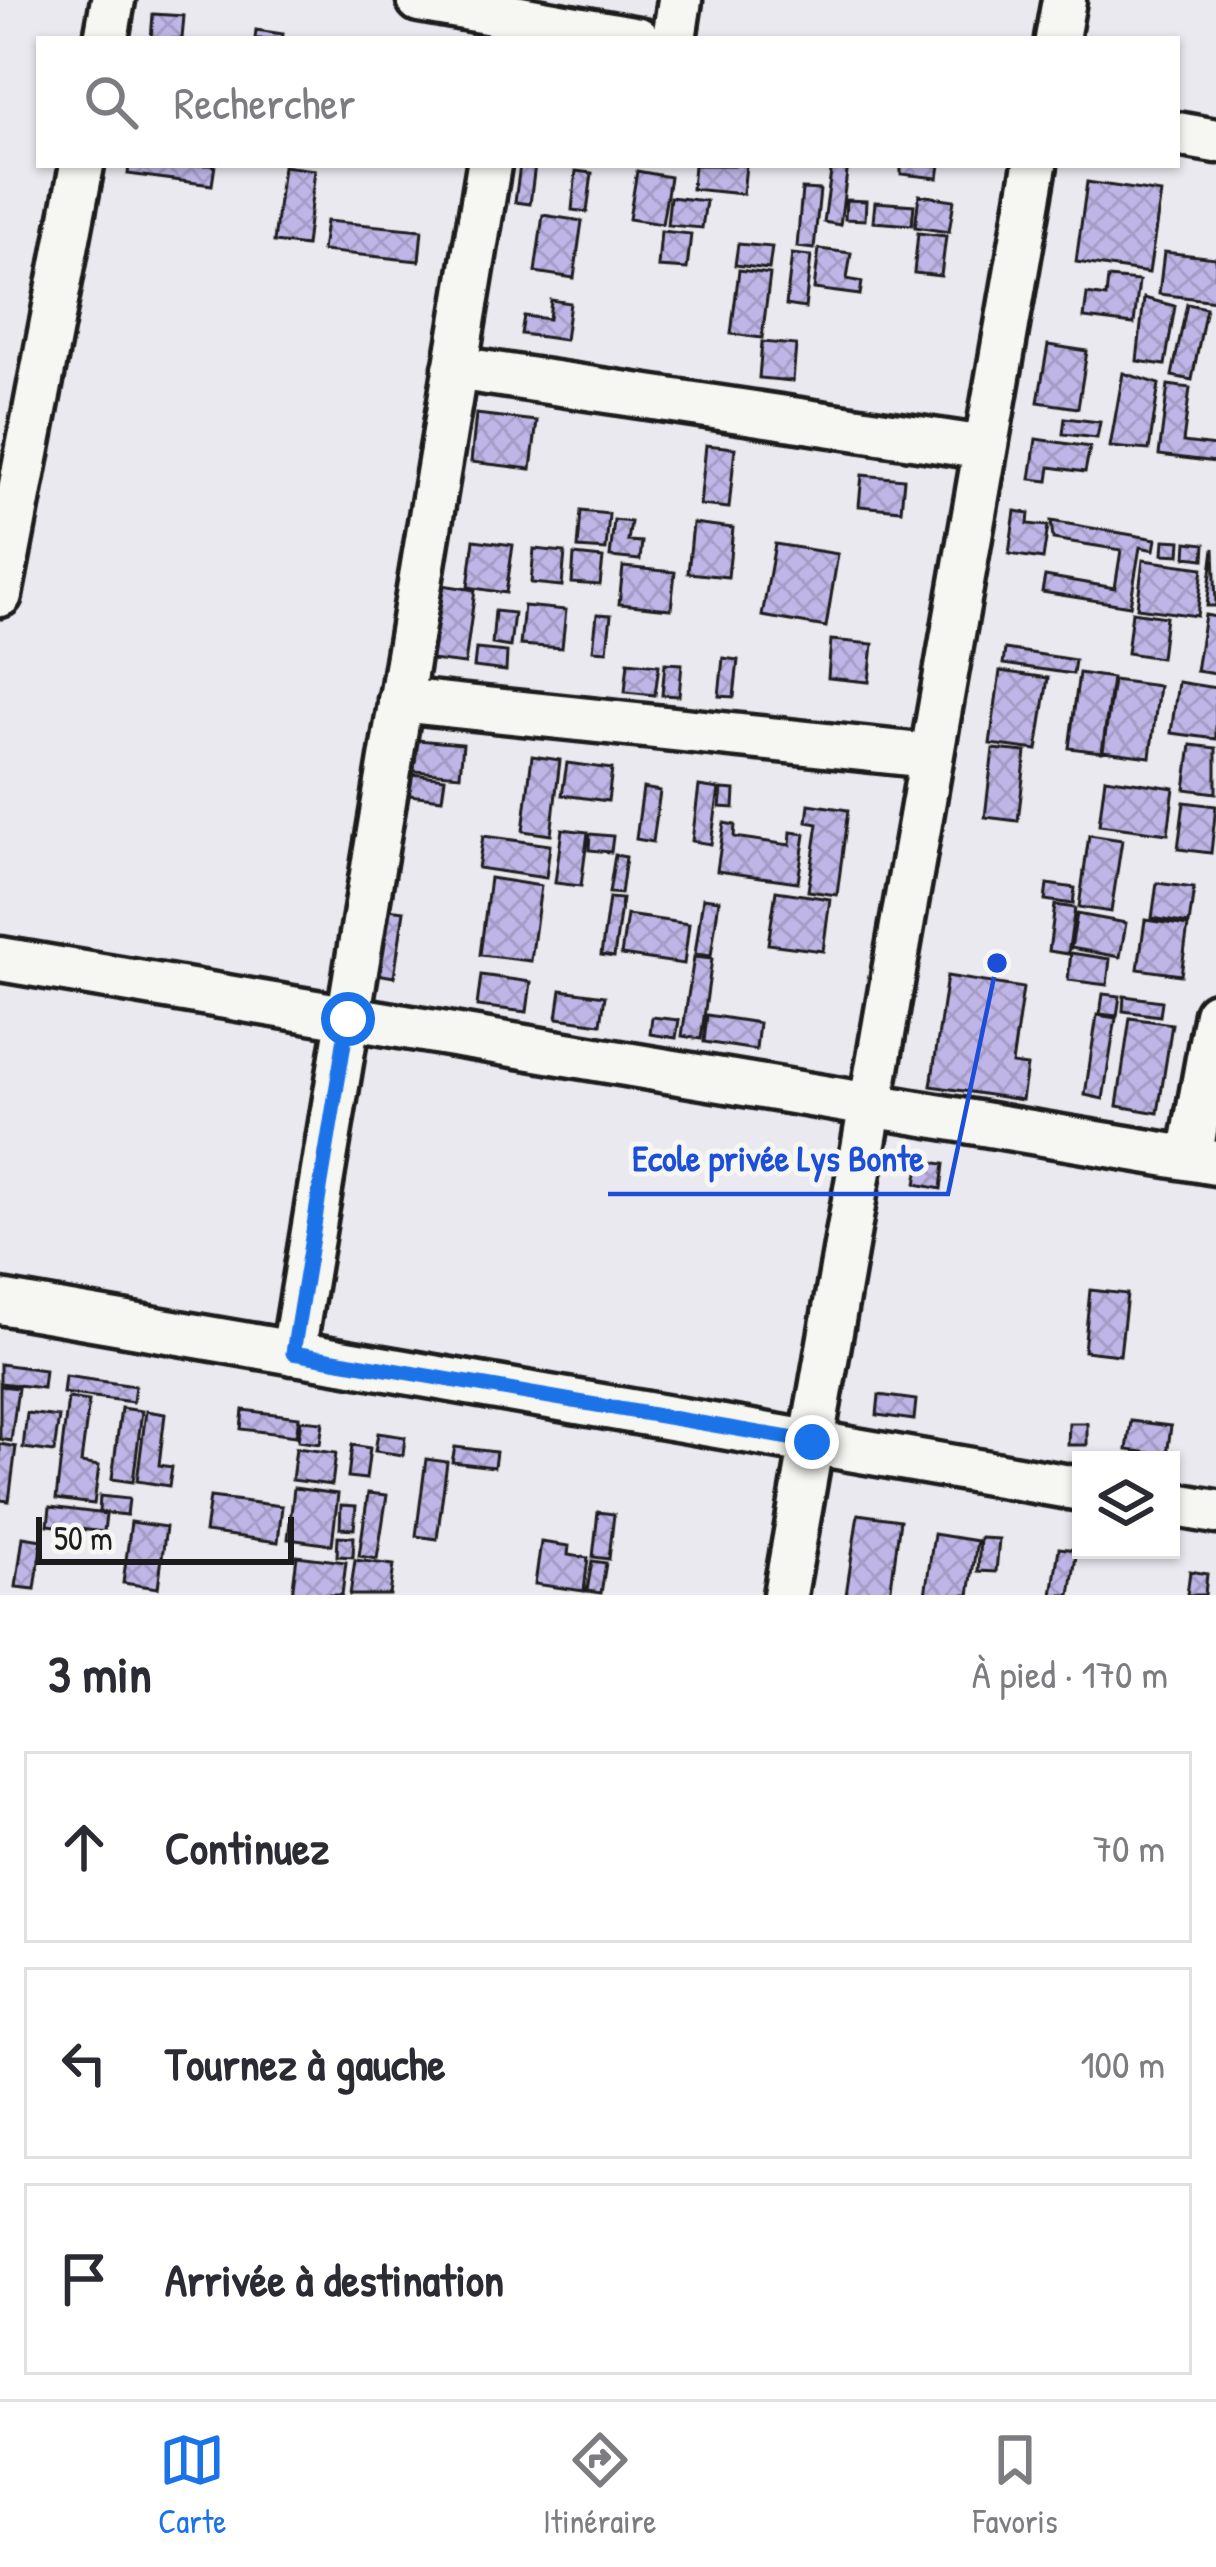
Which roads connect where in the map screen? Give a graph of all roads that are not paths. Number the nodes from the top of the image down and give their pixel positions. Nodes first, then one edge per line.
1 (113, 0) edge
2 (419, 0) edge
3 (680, 0) edge
4 (1064, 0) edge
5 (511, 28) edge
6 (107, 36) edge
7 (603, 36) edge
8 (674, 36) edge
9 (1058, 36) edge
10 (1180, 135) edge
11 (1216, 141) edge
12 (81, 168) edge
13 (488, 168) edge
14 (1034, 168) edge
15 (455, 368) junction
16 (986, 448) junction
17 (0, 595) edge
18 (400, 700) junction
19 (929, 756) junction
20 (0, 959) edge
21 (1216, 1014) edge
22 (348, 1019) junction
23 (870, 1107) junction
24 (1203, 1161) edge
25 (0, 1302) edge
26 (293, 1353) junction
27 (812, 1442) junction
28 (1072, 1487) edge
29 (1180, 1506) edge
30 (1216, 1512) edge
31 (785, 1595) edge

1 - 6 street
2 - 5 street
3 - 8 street
4 - 9 street
5 - 7 street
10 - 11 street
12 - 17 street
13 - 15 street
14 - 16 street
15 - 16 street
15 - 18 street
16 - 19 street
18 - 19 street
18 - 22 street
19 - 23 street
20 - 22 street
21 - 24 street
22 - 23 street
22 - 26 street
23 - 24 street
23 - 27 street
25 - 26 street
26 - 27 street
27 - 28 street
27 - 31 street
29 - 30 street

